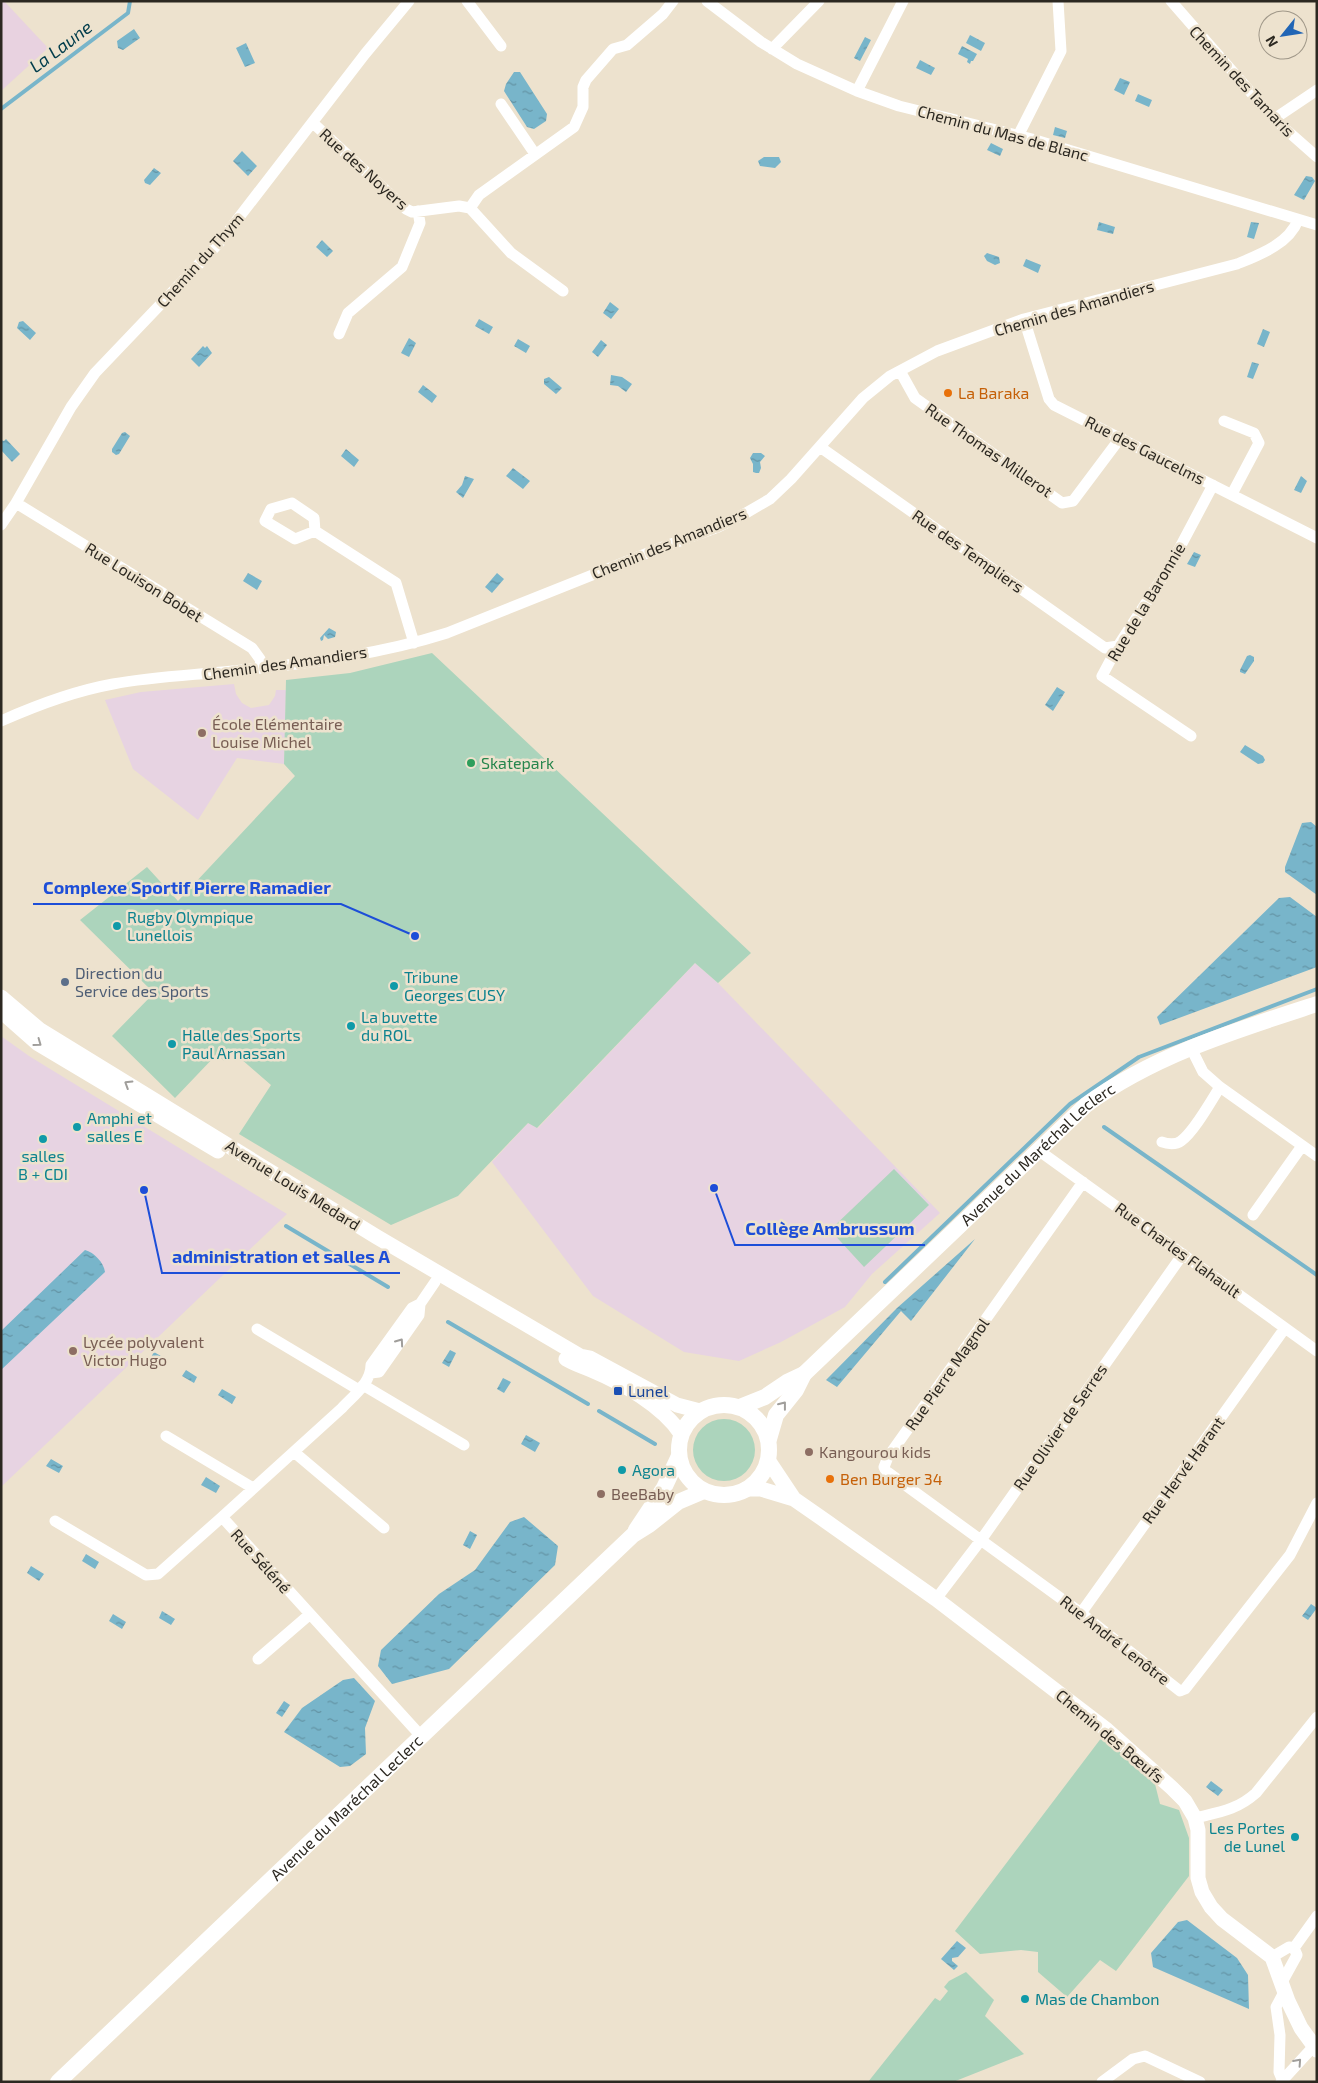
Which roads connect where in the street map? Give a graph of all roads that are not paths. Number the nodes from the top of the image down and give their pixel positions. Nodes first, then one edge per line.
1 (409, 1) edge
2 (467, 1) edge
3 (673, 1) edge
4 (708, 1) edge
5 (819, 1) edge
6 (903, 1) edge
7 (1058, 1) edge
8 (1171, 1) edge
9 (501, 46) dead end
10 (772, 49) junction
11 (1317, 90) edge
12 (857, 91) junction
13 (501, 104) dead end
14 (1274, 119) junction
15 (313, 123) junction
16 (1018, 136) junction
17 (535, 154) junction
18 (1317, 157) edge
19 (470, 208) junction
20 (418, 211) junction
21 (1298, 220) junction
22 (1317, 224) edge
23 (563, 291) dead end
24 (1024, 319) junction
25 (339, 334) dead end
26 (900, 371) junction
27 (1224, 421) dead end
28 (1121, 437) junction
29 (820, 448) junction
30 (1213, 485) junction
31 (1232, 494) junction
32 (16, 503) junction
33 (1, 525) edge
34 (315, 531) dead end
35 (1317, 538) edge
36 (414, 643) junction
37 (1118, 646) junction
38 (261, 668) junction
39 (1, 721) edge
40 (1191, 736) dead end
41 (1, 998) edge
42 (1317, 1004) edge
43 (1, 1011) edge
44 (1191, 1048) junction
45 (1220, 1087) junction
46 (1162, 1142) dead end
47 (1302, 1146) junction
48 (1038, 1150) junction
49 (1317, 1156) edge
50 (1083, 1182) junction
51 (1253, 1215) dead end
52 (1183, 1254) junction
53 (436, 1282) junction
54 (1285, 1328) junction
55 (257, 1329) dead end
56 (1317, 1351) edge
57 (804, 1374) junction
58 (361, 1387) junction
59 (740, 1407) junction
60 (700, 1411) junction
61 (681, 1434) junction
62 (166, 1436) dead end
63 (769, 1439) junction
64 (464, 1445) dead end
65 (294, 1452) junction
66 (679, 1456) junction
67 (768, 1460) junction
68 (253, 1488) junction
69 (746, 1490) junction
70 (704, 1491) junction
71 (794, 1499) junction
72 (1317, 1503) edge
73 (222, 1518) junction
74 (55, 1521) dead end
75 (384, 1528) dead end
76 (634, 1535) junction
77 (981, 1540) junction
78 (936, 1599) junction
79 (1081, 1613) junction
80 (309, 1615) junction
81 (258, 1659) dead end
82 (1317, 1717) edge
83 (421, 1736) junction
84 (1195, 1818) junction
85 (1317, 1916) edge
86 (1294, 1948) junction
87 (1272, 1957) junction
88 (1283, 1988) junction
89 (1301, 2028) junction
90 (1280, 2035) junction
91 (1315, 2048) edge
92 (1178, 2077) edge
93 (1281, 2080) edge
94 (58, 2082) edge
95 (1102, 2082) edge
96 (1200, 2082) edge

1 - 15 street, Chemin du Thym
2 - 9 street
3 - 17 street
4 - 10 street, Chemin du Mas de Blanc
5 - 10 street
6 - 12 street
7 - 16 street
8 - 14 street, Chemin des Tamaris
10 - 12 street, Chemin du Mas de Blanc
11 - 14 street
12 - 16 street, Chemin du Mas de Blanc
13 - 17 street
14 - 18 street, Chemin des Tamaris
15 - 20 street, Rue des Noyers
15 - 32 street, Chemin du Thym
16 - 21 street, Chemin du Mas de Blanc
17 - 19 street
19 - 20 street, Rue des Noyers
19 - 23 street
20 - 25 street
21 - 22 street, Chemin du Mas de Blanc
21 - 24 street, Chemin des Amandiers
24 - 26 street, Chemin des Amandiers
24 - 28 street, Rue des Gaucelms
26 - 28 street, Rue Thomas Millerot
26 - 29 street, Chemin des Amandiers
27 - 31 street
28 - 30 street, Rue des Gaucelms
29 - 36 street, Chemin des Amandiers
29 - 37 street, Rue des Templiers
30 - 31 street, Rue des Gaucelms
30 - 37 street, Rue de la Baronnie
31 - 35 street, Rue des Gaucelms
32 - 33 street, Chemin du Thym
32 - 38 street, Rue Louison Bobet
34 - 36 street
36 - 38 street, Chemin des Amandiers
37 - 40 street, Rue de la Baronnie
38 - 39 street, Chemin des Amandiers
60 -> 41 street, Avenue Louis Medard
42 - 44 main road, Avenue du Maréchal Leclerc
43 -> 53 street, Avenue Louis Medard
44 - 45 street
44 - 48 main road, Avenue du Maréchal Leclerc
45 - 46 street
45 - 47 street
47 - 49 street
47 - 51 street
48 - 50 street, Rue Charles Flahault
48 - 57 main road, Avenue du Maréchal Leclerc
50 - 52 street, Rue Charles Flahault
50 - 77 street, Rue Pierre Magnol
52 - 54 street, Rue Charles Flahault
52 - 77 street, Rue Olivier de Serres
53 - 58 street, Rue Séléné
53 - 61 street, Avenue Louis Medard
54 - 56 street, Rue Charles Flahault
54 - 79 street, Rue Hervé Harant
55 - 58 street
57 - 59 main road, Avenue du Maréchal Leclerc
63 -> 57 main road, Avenue du Maréchal Leclerc
58 - 64 street
58 - 65 street, Rue Séléné
59 - 60 main road
59 - 63 main road
60 - 61 main road
61 - 66 main road
62 - 68 street
63 - 67 main road
65 - 68 street, Rue Séléné
65 - 75 street
66 - 70 main road
66 - 76 main road, Avenue du Maréchal Leclerc
67 - 69 main road
67 - 71 street, Chemin des Bœufs
68 - 73 street, Rue Séléné
69 - 70 main road
69 - 71 street, Chemin des Bœufs
70 - 76 main road, Avenue du Maréchal Leclerc
71 - 78 street, Chemin des Bœufs
72 - 79 street, Rue André Lenôtre
73 - 74 street
73 - 80 street, Rue Séléné
76 - 83 main road, Avenue du Maréchal Leclerc
77 - 78 street, Rue Olivier de Serres
77 - 79 street, Rue André Lenôtre
78 - 84 street, Chemin des Bœufs
80 - 81 street
80 - 83 street, Rue Séléné
82 - 84 street
83 - 94 main road, Avenue du Maréchal Leclerc
84 - 87 street, Chemin des Bœufs
85 - 86 street
86 - 87 street
86 - 88 street
87 - 88 street
88 - 89 street
88 - 90 street
89 - 90 street
89 - 91 street
90 - 93 street
93 -> 91 street
92 - 95 street
92 - 96 street

